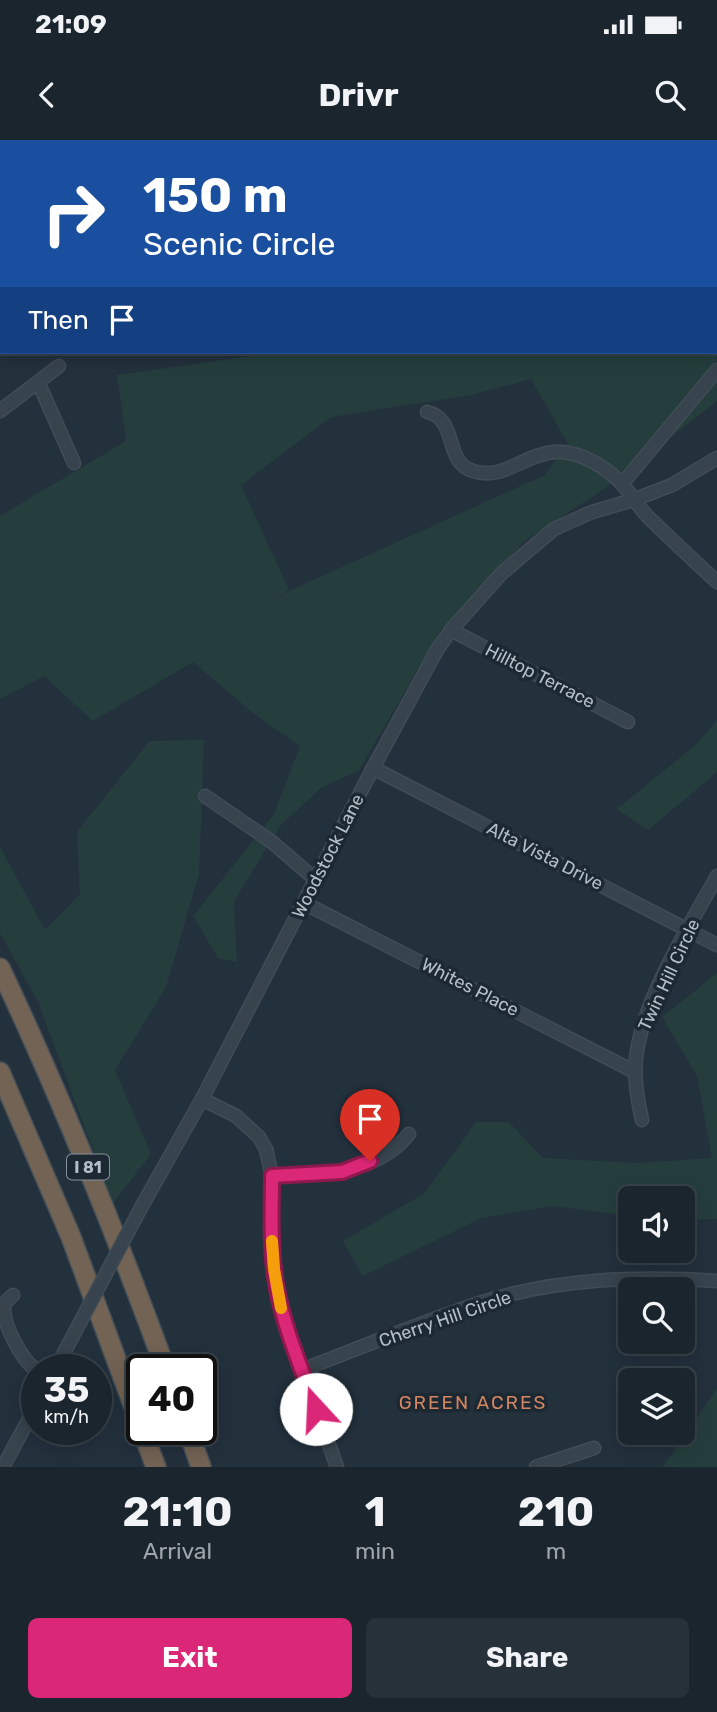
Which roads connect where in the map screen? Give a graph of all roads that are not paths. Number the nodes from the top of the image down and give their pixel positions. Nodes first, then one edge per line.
1 (59, 366) dead end
2 (717, 370) edge
3 (38, 382) junction
4 (0, 411) edge
5 (427, 412) dead end
6 (717, 458) edge
7 (74, 463) dead end
8 (622, 484) junction
9 (633, 500) junction
10 (717, 582) edge
11 (451, 630) junction
12 (628, 722) dead end
13 (373, 768) junction
14 (205, 796) dead end
15 (717, 876) edge
16 (316, 880) junction
17 (304, 903) junction
18 (688, 930) junction
19 (717, 945) edge
20 (0, 968) edge
21 (0, 1072) edge
22 (635, 1072) junction
23 (202, 1099) junction
24 (642, 1120) dead end
25 (408, 1134) dead end
26 (272, 1176) junction
27 (717, 1281) edge
28 (13, 1295) dead end
29 (5, 1341) edge
30 (21, 1354) edge
31 (63, 1354) edge
32 (160, 1354) edge
33 (302, 1370) junction
34 (126, 1386) edge
35 (21, 1434) edge
36 (148, 1445) edge
37 (193, 1445) edge
38 (594, 1448) dead end
39 (3, 1467) edge
40 (156, 1467) edge
41 (201, 1467) edge
42 (337, 1467) edge
43 (536, 1467) edge

1 - 3 street
2 - 8 street
3 - 4 street
3 - 7 street
5 - 8 street
6 - 9 street, Woodstock Lane
8 - 9 street
9 - 10 street
9 - 11 street, Woodstock Lane
11 - 12 street, Hilltop Terrace
11 - 13 street, Woodstock Lane
13 - 16 street, Woodstock Lane
13 - 18 street, Alta Vista Drive
14 - 16 street
15 - 18 street, Twin Hill Circle
16 - 17 street, Woodstock Lane
17 - 22 street, Whites Place
17 - 23 street, Woodstock Lane
18 - 19 street, Alta Vista Drive
18 - 22 street, Twin Hill Circle
20 - 32 highway, I 81
21 - 34 highway, I 81
22 - 24 street, Twin Hill Circle
23 - 26 street
23 - 31 street, Woodstock Lane, bridge
25 - 26 street
26 - 33 street
27 - 33 street, Cherry Hill Circle
28 - 29 street
29 - 30 street
33 - 42 street
35 - 39 street
36 - 40 highway, I 81
37 - 41 highway
38 - 43 street

